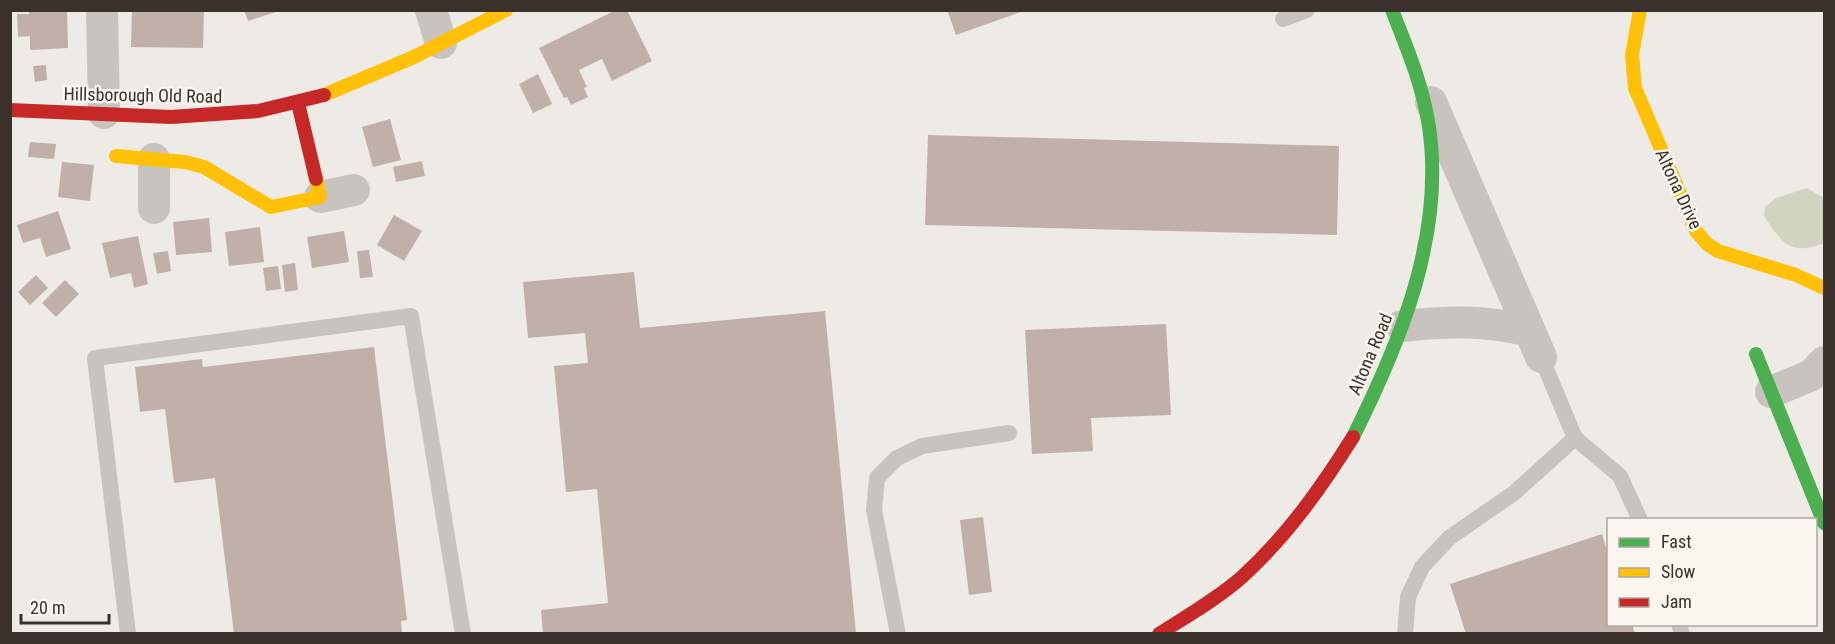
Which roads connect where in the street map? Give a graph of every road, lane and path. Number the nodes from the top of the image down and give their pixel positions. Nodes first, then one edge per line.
1 (102, 10) edge
2 (431, 10) edge
3 (506, 10) edge
4 (1307, 10) edge
5 (1392, 10) edge
6 (1640, 10) edge
7 (1283, 19) dead end
8 (441, 43) junction
9 (1405, 43) junction
10 (298, 103) junction
11 (10, 110) edge
12 (104, 113) junction
13 (116, 156) dead end
14 (154, 159) junction
15 (354, 190) dead end
16 (320, 197) junction
17 (154, 208) dead end
18 (1824, 288) edge
19 (1402, 326) junction
20 (1536, 344) junction
21 (1756, 354) dead end
22 (1824, 362) edge
23 (1771, 392) junction
24 (1009, 434) dead end
25 (1575, 438) junction
26 (1640, 518) edge
27 (1824, 524) edge
28 (128, 633) edge
29 (463, 633) edge
30 (898, 633) edge
31 (1160, 633) edge
32 (1405, 633) edge

1 - 12 street
2 - 8 street
3 - 8 street, Hillsborough Old Road
4 - 7 lane
5 - 9 street, Altona Road
6 - 18 street, Altona Drive
8 - 10 street, Hillsborough Old Road
9 - 19 street, Altona Road
9 - 20 street
10 - 12 street, Hillsborough Old Road
10 - 16 street
11 - 12 street, Hillsborough Old Road
13 - 14 street
14 - 16 street
14 - 17 street
15 - 16 street
19 - 20 street
19 - 31 street, Altona Road
20 - 25 lane
21 - 23 street
22 - 23 street
23 - 27 street
24 - 30 lane
25 - 26 lane
25 - 32 lane
28 - 29 lane

